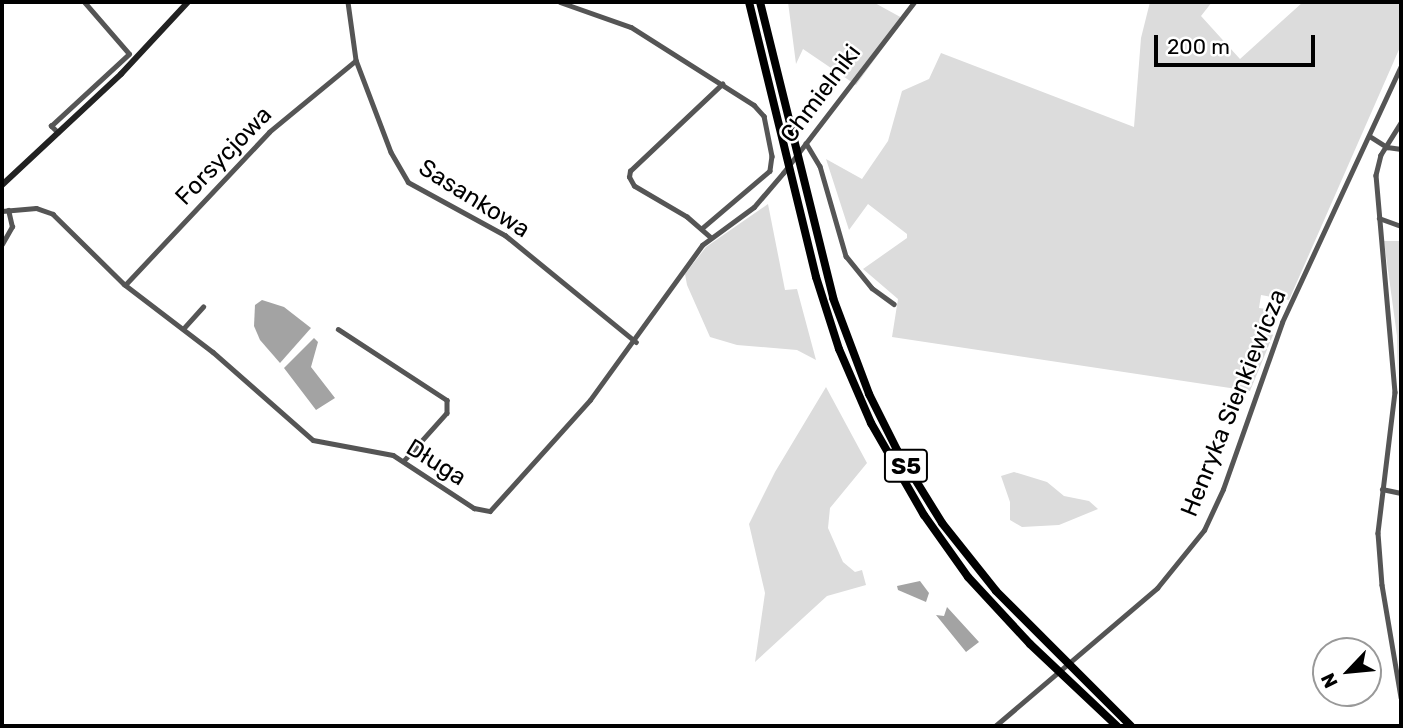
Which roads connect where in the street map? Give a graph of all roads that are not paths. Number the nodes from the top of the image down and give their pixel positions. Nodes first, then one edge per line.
1 (84, 2) edge
2 (188, 2) edge
3 (348, 2) edge
4 (560, 2) edge
5 (749, 2) edge
6 (760, 2) edge
7 (914, 2) edge
8 (356, 60) junction
9 (1401, 66) edge
10 (722, 84) junction
11 (1401, 123) edge
12 (58, 134) junction
13 (1371, 137) junction
14 (806, 143) junction
15 (1387, 147) junction
16 (1401, 149) edge
17 (2, 185) edge
18 (754, 207) joint
19 (5, 211) edge
20 (1379, 218) junction
21 (1401, 226) edge
22 (703, 228) junction
23 (711, 238) junction
24 (2, 244) edge
25 (125, 285) junction
26 (894, 304) dead end
27 (203, 307) dead end
28 (338, 329) dead end
29 (183, 330) junction
30 (636, 342) junction
31 (405, 460) junction
32 (1382, 489) junction
33 (1401, 494) edge
34 (1401, 697) edge
35 (995, 726) edge
36 (1117, 726) edge
37 (1131, 726) edge

1 - 12 street
2 - 12 main road
3 - 8 street, Sasankowa
4 - 10 street
5 - 36 highway, S5
6 - 37 highway, S5
7 - 14 street, Chmielniki
8 - 25 street, Forsycjowa
8 - 30 street, Sasankowa
9 - 13 street, Henryka Sienkiewicza
10 - 22 street
10 - 22 street
11 - 15 street
12 - 17 main road
13 - 15 street
13 - 35 street, Henryka Sienkiewicza
14 - 18 street, Chmielniki
14 - 26 street
15 - 16 street
15 - 20 street
18 - 23 street, Długa
19 - 24 street
19 - 25 street, Długa
20 - 21 street
20 - 32 street
22 - 23 street
23 - 30 street, Długa
25 - 29 street, Długa
27 - 29 street
28 - 31 street
29 - 31 street, Długa
30 - 31 street, Długa
32 - 33 street
32 - 34 street

